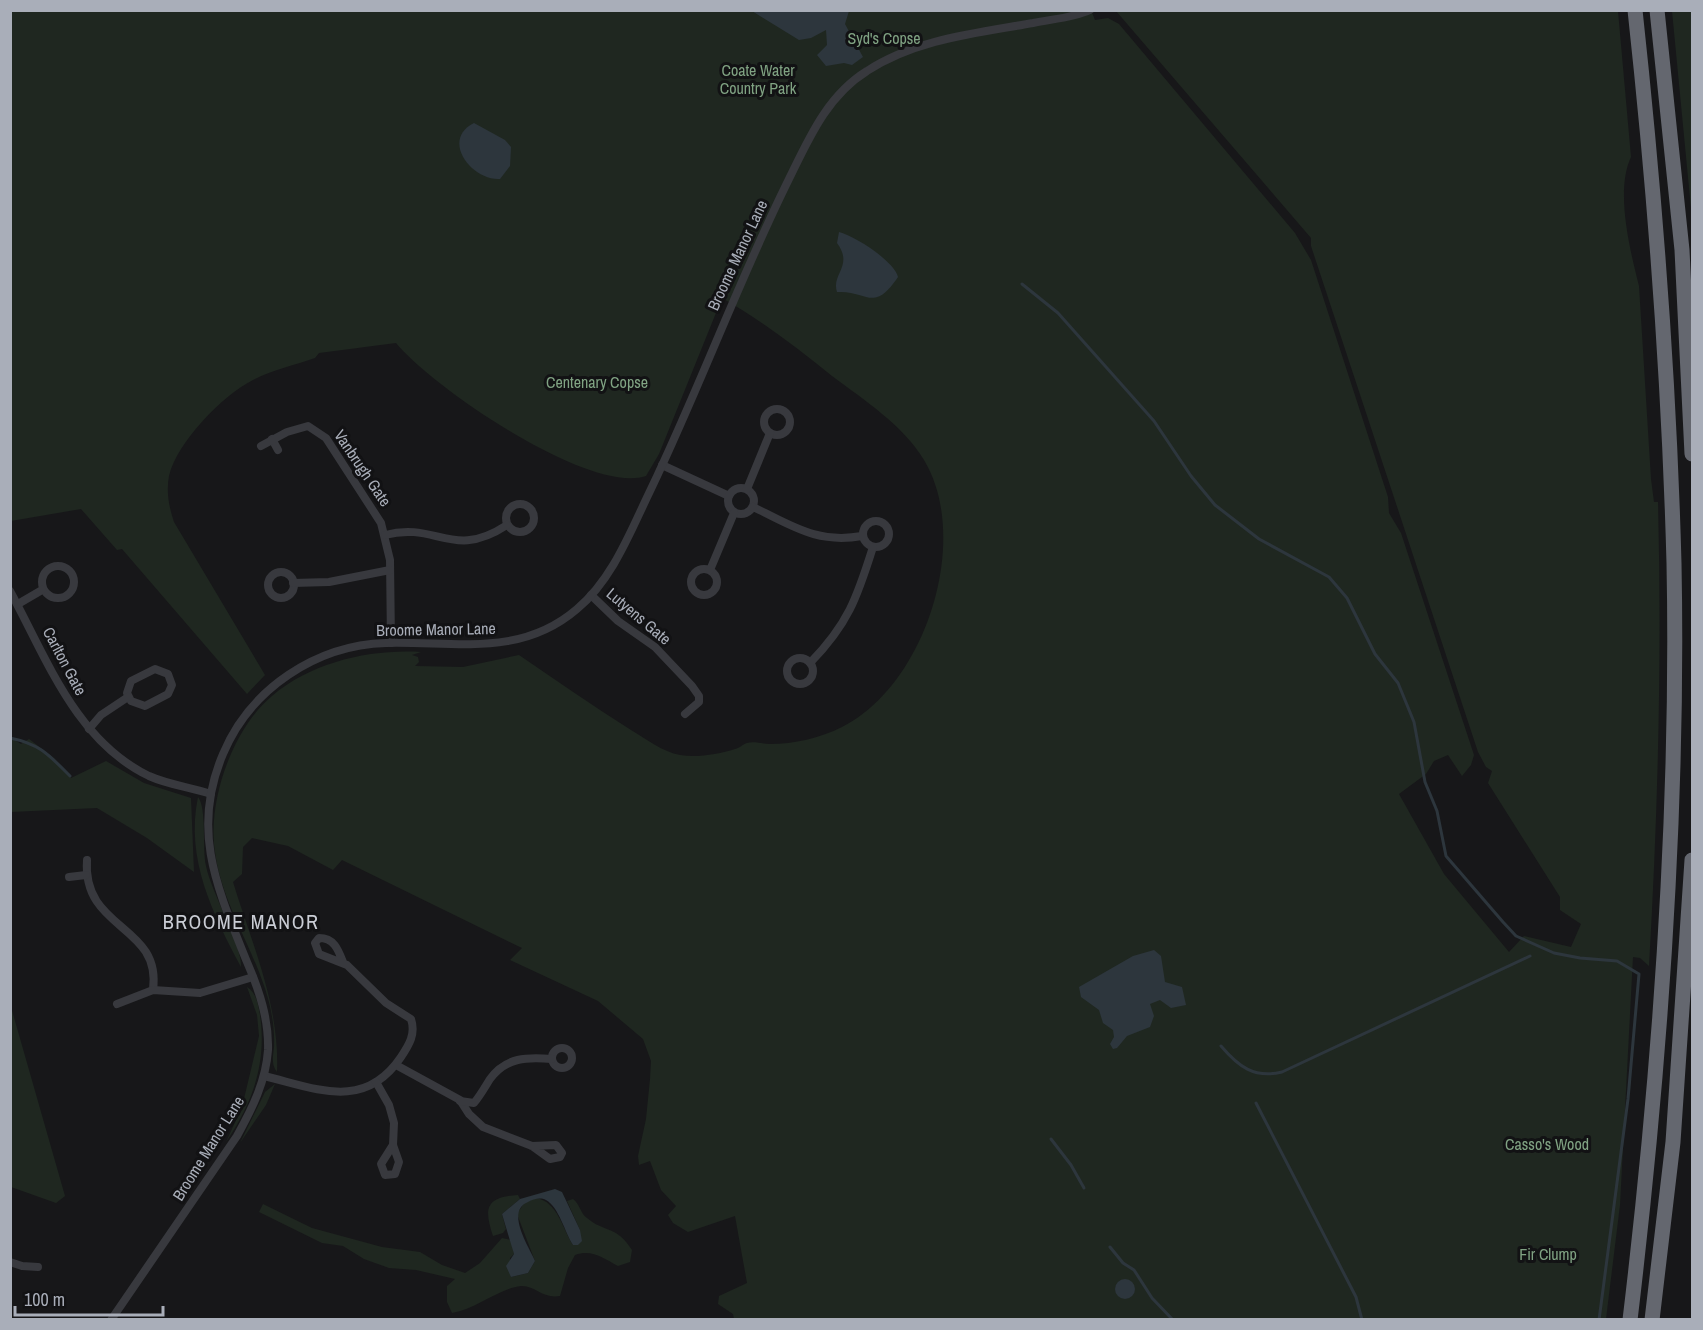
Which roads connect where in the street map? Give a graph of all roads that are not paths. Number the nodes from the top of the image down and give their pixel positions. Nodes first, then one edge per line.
1 (1090, 10) edge
2 (1635, 10) edge
3 (1657, 10) edge
4 (770, 433) dead end
5 (272, 439) junction
6 (261, 446) dead end
7 (278, 450) dead end
8 (1692, 454) edge
9 (662, 465) junction
10 (747, 489) junction
11 (729, 496) junction
12 (753, 507) junction
13 (734, 513) junction
14 (507, 525) dead end
15 (385, 535) junction
16 (862, 536) junction
17 (873, 548) junction
18 (390, 570) junction
19 (710, 570) dead end
20 (293, 583) dead end
21 (42, 590) junction
22 (10, 591) edge
23 (591, 595) junction
24 (18, 604) junction
25 (391, 643) junction
26 (810, 663) dead end
27 (128, 698) junction
28 (685, 714) dead end
29 (89, 729) junction
30 (211, 794) junction
31 (87, 860) dead end
32 (1692, 860) edge
33 (86, 875) junction
34 (69, 877) dead end
35 (343, 962) dead end
36 (253, 977) junction
37 (153, 990) junction
38 (117, 1004) dead end
39 (552, 1059) dead end
40 (396, 1065) junction
41 (264, 1076) junction
42 (376, 1082) junction
43 (460, 1100) junction
44 (393, 1145) dead end
45 (532, 1146) dead end
46 (10, 1262) edge
47 (38, 1267) dead end
48 (111, 1320) edge
49 (1630, 1320) edge
50 (1652, 1320) edge

1 - 9 street, Broome Manor Lane
2 - 49 highway
3 - 8 highway
4 - 10 street
5 - 6 street, Vanbrugh Gate
5 - 7 street
5 - 15 street, Vanbrugh Gate
9 - 11 street
9 - 23 street, Broome Manor Lane
10 - 11 street
10 - 12 street
11 - 13 street
12 - 13 street
12 - 16 street
13 - 19 street
14 - 15 street
15 - 18 street, Vanbrugh Gate
16 - 17 street
16 - 17 street
17 - 26 street
18 - 20 street
18 - 25 street, Vanbrugh Gate
21 - 21 street
21 - 24 street
22 - 24 street, Carlton Gate
23 - 25 street, Broome Manor Lane
23 - 28 street, Lutyens Gate
24 - 29 street, Carlton Gate
25 - 30 street, Broome Manor Lane
27 - 27 street
27 - 29 street
29 - 30 street, Carlton Gate
30 - 36 street, Broome Manor Lane
31 - 33 street
32 - 50 highway
33 - 34 street
33 - 37 street
35 - 40 street
36 - 37 street
36 - 41 street, Broome Manor Lane
37 - 38 street
39 - 43 street
40 - 42 street
40 - 43 street
41 - 42 street
41 - 48 street, Broome Manor Lane
42 - 44 street
43 - 45 street
46 - 47 street

